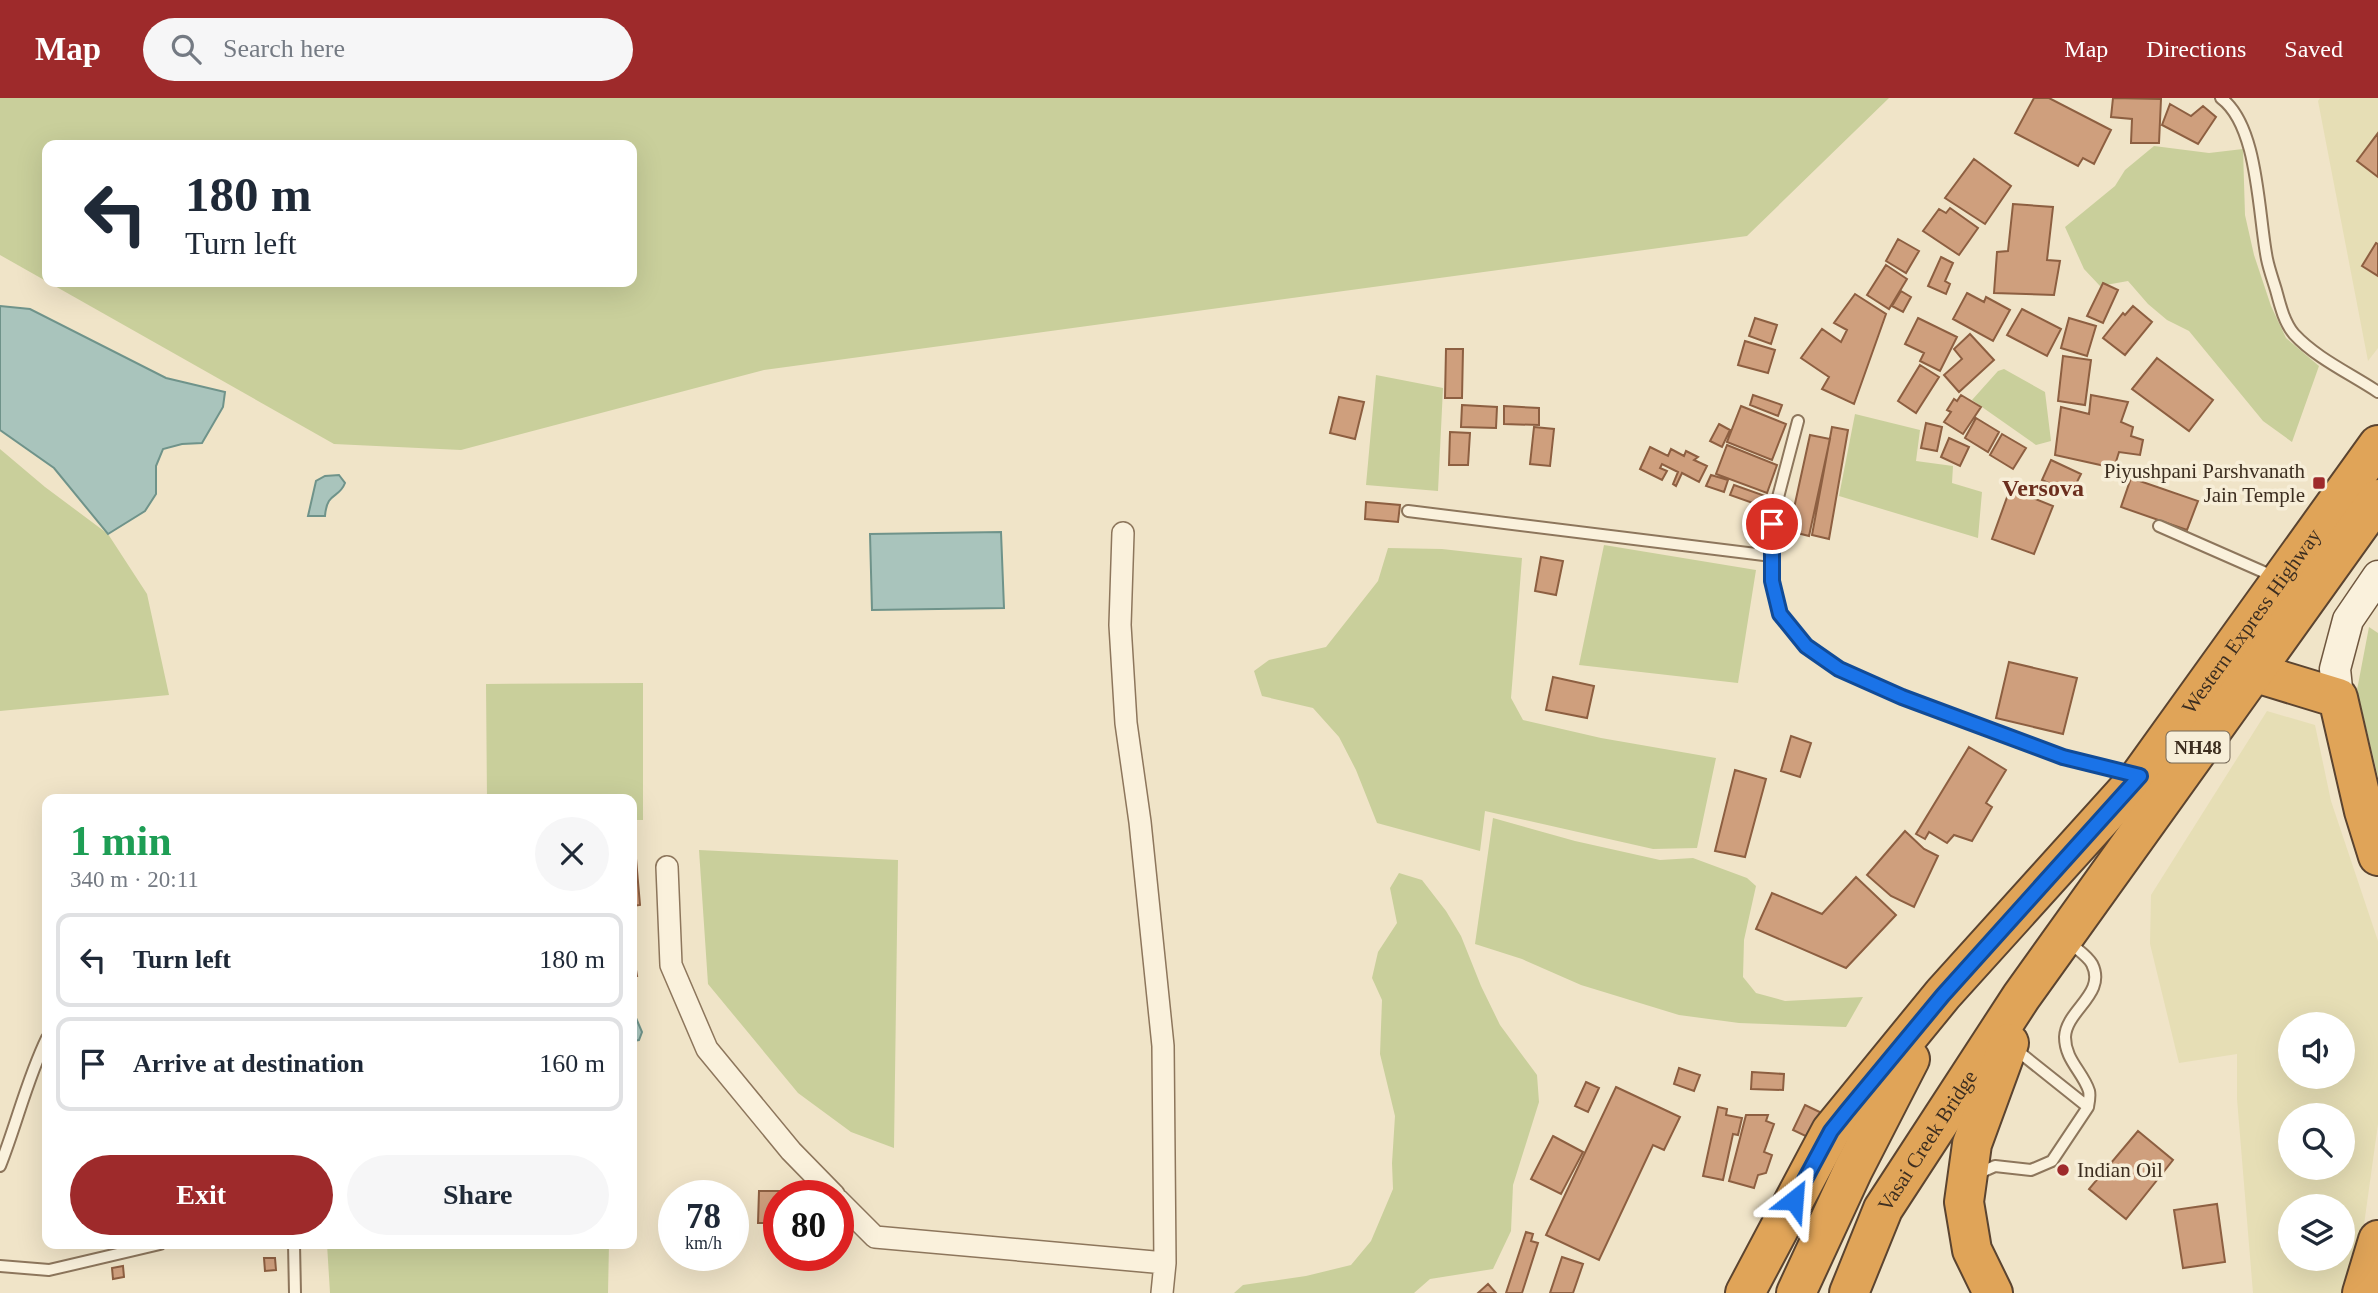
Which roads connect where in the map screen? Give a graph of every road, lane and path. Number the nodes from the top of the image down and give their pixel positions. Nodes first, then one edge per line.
1 (2221, 98) edge
2 (2378, 392) edge
3 (1798, 421) dead end
4 (2378, 445) edge
5 (2378, 499) edge
6 (1408, 512) dead end
7 (2159, 526) dead end
8 (1123, 533) dead end
9 (1772, 556) junction
10 (2378, 576) edge
11 (2281, 580) junction
12 (2253, 672) junction
13 (2338, 698) junction
14 (2140, 776) junction
15 (2378, 856) edge
16 (667, 867) dead end
17 (2064, 937) junction
18 (1943, 995) junction
19 (2021, 997) junction
20 (2009, 1044) junction
21 (42, 1048) edge
22 (2088, 1107) junction
23 (0, 1166) edge
24 (1968, 1178) junction
25 (819, 1180) edge
26 (854, 1216) edge
27 (2378, 1240) edge
28 (139, 1249) edge
29 (294, 1249) edge
30 (1165, 1263) junction
31 (0, 1266) edge
32 (295, 1293) edge
33 (1161, 1293) edge
34 (1745, 1293) edge
35 (1796, 1293) edge
36 (1849, 1293) edge
37 (1993, 1293) edge
38 (2362, 1293) edge

1 - 2 lane
3 - 9 lane
4 - 11 highway, Western Express Highway / NH48
5 - 12 highway, Western Express Highway / NH48
6 - 9 lane
7 - 11 lane
8 - 30 street
9 - 14 lane
10 - 13 street
11 - 14 highway, Western Express Highway / NH48
12 - 13 highway
12 - 17 highway, Western Express Highway / NH48
13 - 15 highway
14 - 18 highway, Western Express Highway / NH48
16 - 25 street
17 - 19 highway, Western Express Highway / NH48
17 - 22 lane
18 - 34 highway, Western Express Highway / NH48
18 - 35 highway
19 - 20 highway
19 - 36 highway, Vasai Creek Bridge / NH48
20 - 22 lane
20 - 24 highway
21 - 23 lane
22 - 24 lane
24 - 37 highway
26 - 30 street
27 - 38 highway
28 - 31 lane
29 - 32 lane
30 - 33 street

